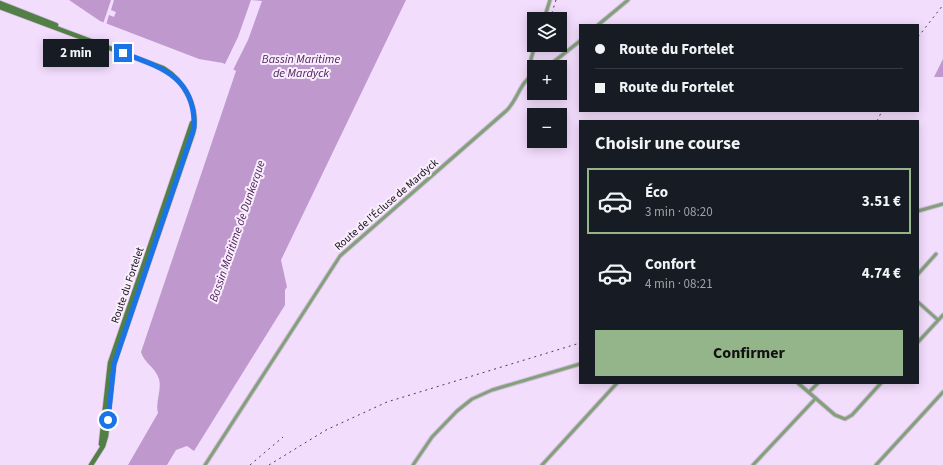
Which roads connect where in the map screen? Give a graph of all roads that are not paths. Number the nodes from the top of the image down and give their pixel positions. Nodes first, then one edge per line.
1 (550, 0) edge
2 (628, 0) edge
3 (0, 3) edge
4 (0, 7) edge
5 (546, 12) edge
6 (599, 24) edge
7 (579, 41) edge
8 (100, 44) junction
9 (556, 60) edge
10 (527, 79) edge
11 (943, 204) edge
12 (919, 211) edge
13 (936, 254) dead end
14 (919, 273) edge
15 (919, 303) edge
16 (943, 315) edge
17 (938, 320) junction
18 (919, 341) edge
19 (579, 364) edge
20 (616, 384) edge
21 (799, 384) edge
22 (817, 384) edge
23 (880, 384) edge
24 (809, 392) junction
25 (943, 392) edge
26 (816, 398) junction
27 (92, 464) edge
28 (205, 465) edge
29 (413, 465) edge
30 (542, 465) edge
31 (753, 465) edge
32 (876, 465) edge

1 - 5 street
2 - 6 street
3 - 8 main road, Route du Fortelet
4 - 8 main road, Route du Fortelet
7 - 9 street
8 - 27 main road, Route du Fortelet
10 - 28 street, Route de l'Écluse de Mardyck
11 - 12 street
13 - 14 street
15 - 17 street
16 - 17 street
17 - 18 street
19 - 29 street
20 - 30 street
21 - 24 street
22 - 24 street
23 - 26 street
24 - 26 street
25 - 32 street
26 - 31 street

